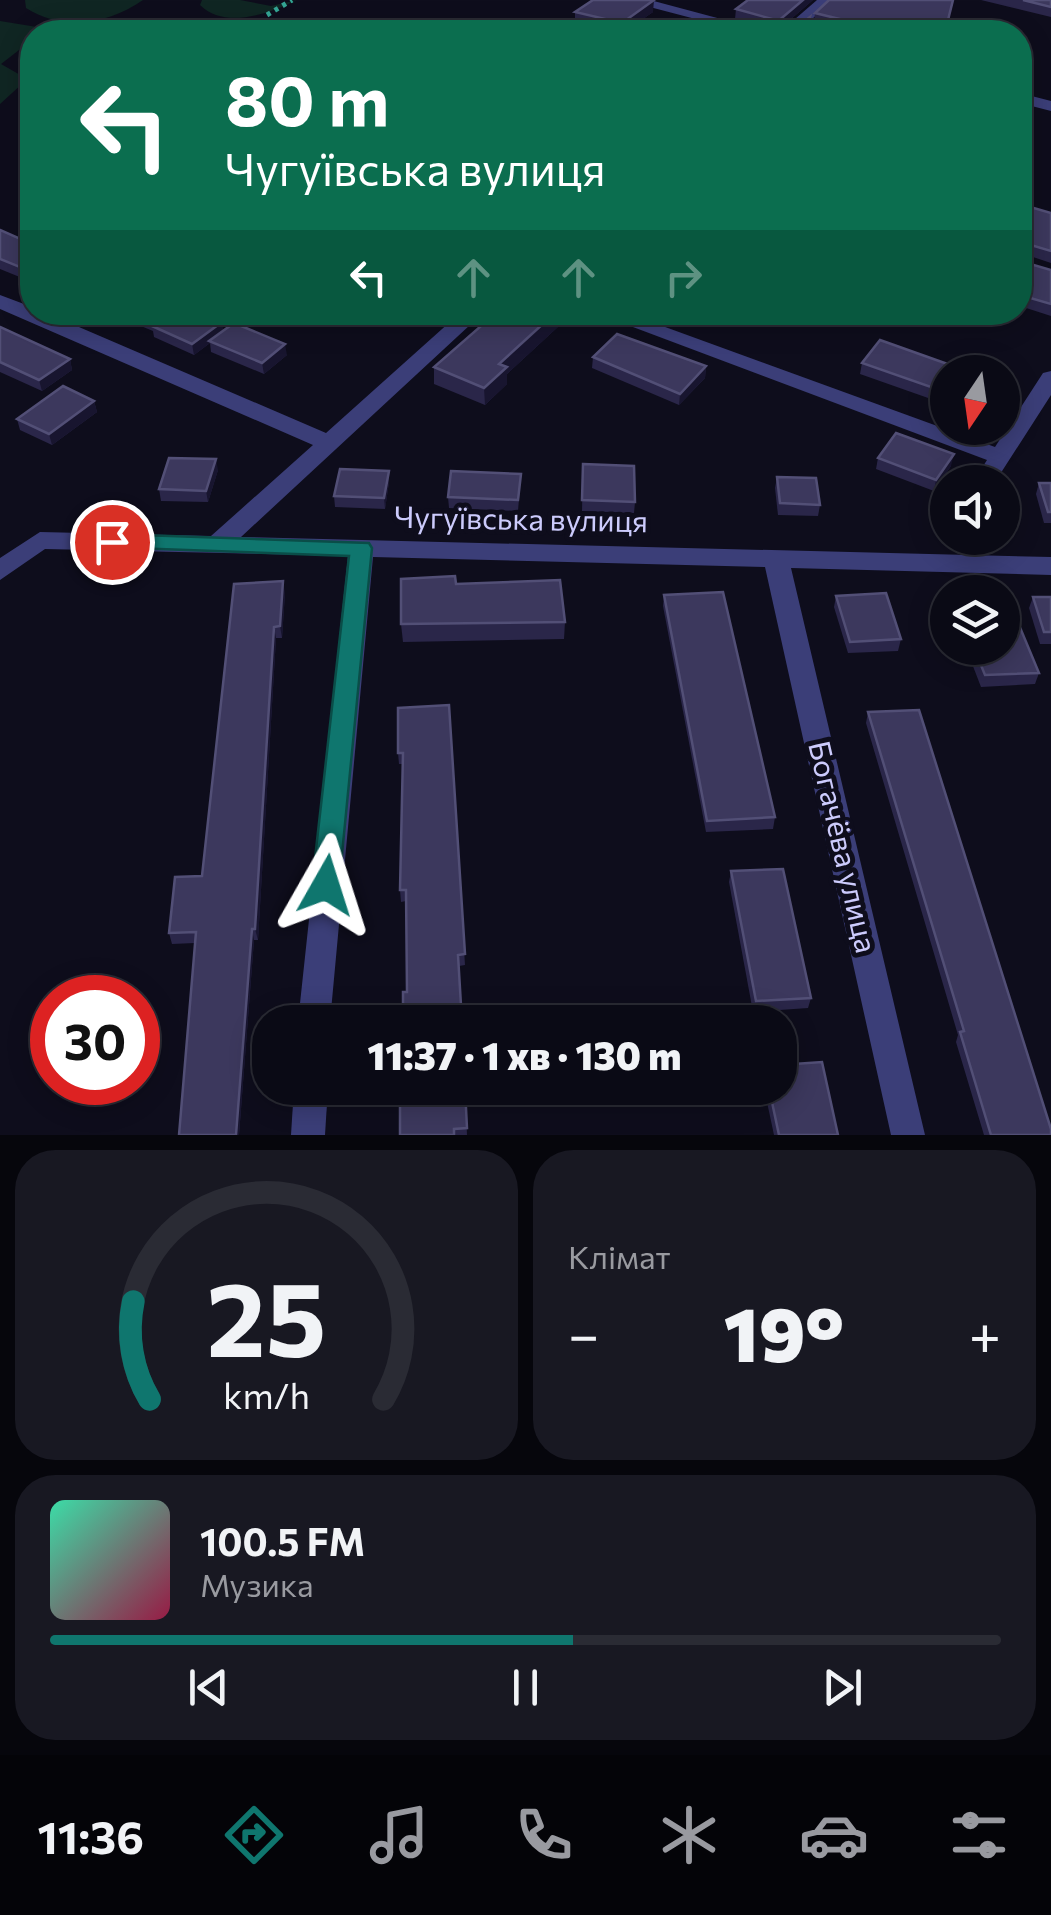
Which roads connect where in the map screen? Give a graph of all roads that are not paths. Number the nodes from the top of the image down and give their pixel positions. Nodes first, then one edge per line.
1 (631, 0) edge
2 (826, 0) edge
3 (713, 20) edge
4 (802, 20) edge
5 (56, 325) edge
6 (459, 325) edge
7 (639, 325) edge
8 (1051, 378) edge
9 (327, 442) junction
10 (1000, 457) junction
11 (995, 465) edge
12 (219, 544) junction
13 (361, 548) junction
14 (937, 555) edge
15 (776, 559) junction
16 (932, 563) junction
17 (1051, 566) edge
18 (0, 571) edge
19 (316, 1005) edge
20 (310, 1105) edge
21 (308, 1135) edge
22 (908, 1135) edge

1 - 3 street
2 - 4 street
5 - 9 street
6 - 9 street
7 - 10 street
8 - 10 street
9 - 12 street
10 - 11 street
12 - 13 street, Чугуївська вулиця
12 - 18 street, Чугуївська вулиця
13 - 15 street, Чугуївська вулиця
13 - 19 street
14 - 16 street
15 - 16 street, Чугуївська вулиця
15 - 22 street, Богачёва улица
16 - 17 street, Чугуївська вулиця
20 - 21 street

